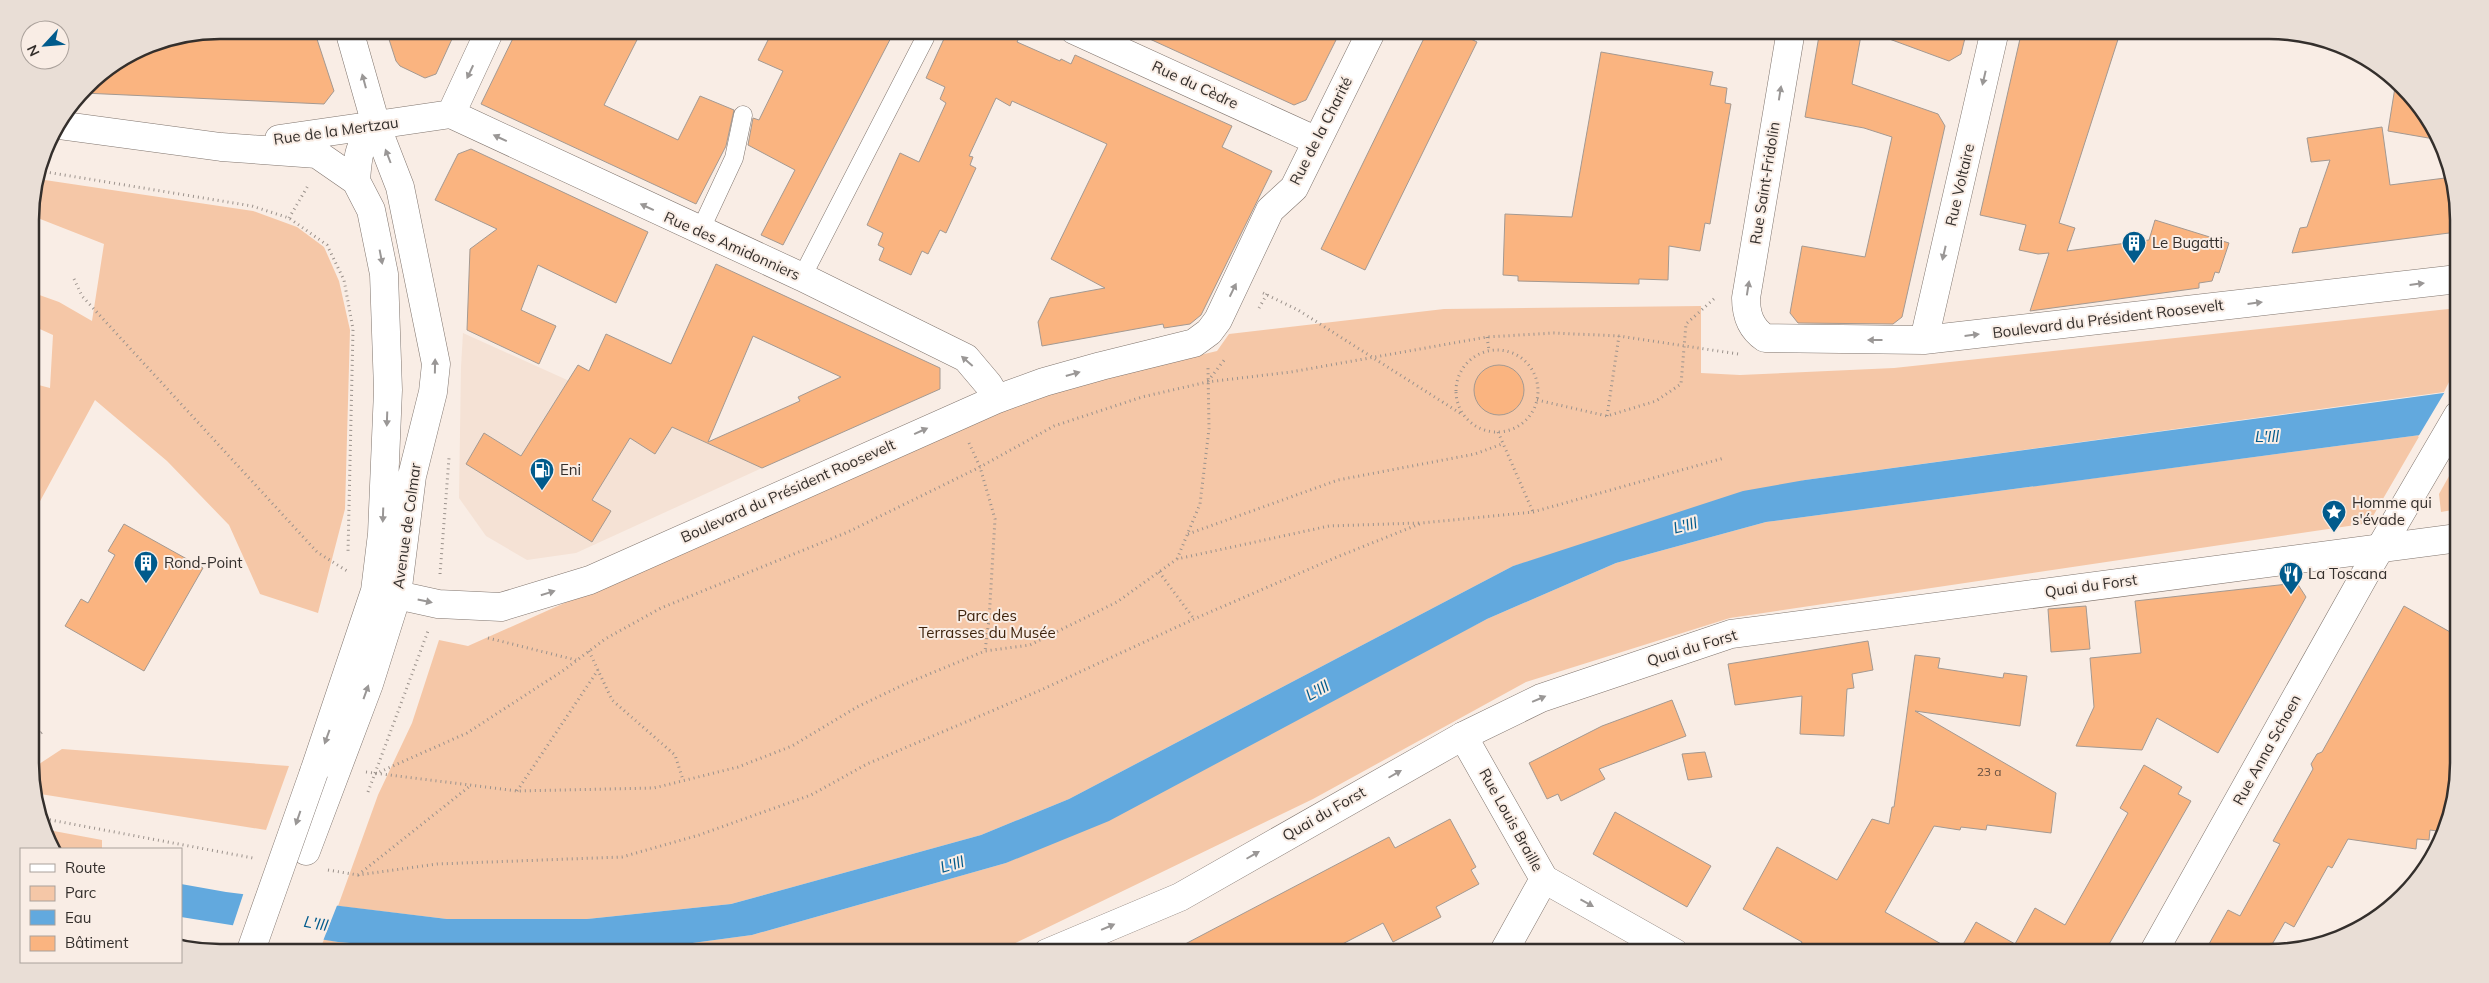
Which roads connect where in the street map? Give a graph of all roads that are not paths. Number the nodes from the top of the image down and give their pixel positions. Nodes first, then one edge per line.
1 (352, 39) edge
2 (486, 39) edge
3 (924, 39) edge
4 (1094, 39) edge
5 (1368, 39) edge
6 (1789, 39) edge
7 (1993, 39) edge
8 (451, 114) junction
9 (743, 115) dead end
10 (376, 125) junction
11 (65, 126) edge
12 (1317, 141) junction
13 (221, 147) junction
14 (316, 154) junction
15 (356, 182) junction
16 (371, 210) joint
17 (700, 231) junction
18 (802, 277) junction
19 (2450, 280) edge
20 (1209, 332) joint
21 (1924, 340) junction
22 (1750, 344) joint
23 (997, 399) junction
24 (2450, 429) edge
25 (2450, 539) edge
26 (2382, 547) junction
27 (379, 562) junction
28 (397, 595) junction
29 (1463, 736) junction
30 (323, 776) junction
31 (1544, 879) junction
32 (254, 944) edge
33 (272, 944) edge
34 (1068, 944) edge
35 (1508, 944) edge
36 (1659, 944) edge
37 (2158, 944) edge

10 -> 1 street, Avenue de Colmar
2 -> 8 street
3 - 18 lane
4 - 12 street, Rue du Cèdre
5 - 12 street, Rue de la Charité
22 -> 6 street, Rue Saint-Fridolin
7 -> 21 street, Rue Voltaire
8 - 10 street, Rue de la Mertzau
17 -> 8 street, Rue des Amidonniers
9 - 17 lane
10 - 13 street, Rue de la Mertzau
10 - 14 street
10 - 15 street
28 -> 10 street, Avenue de Colmar
11 - 13 street, Rue de la Mertzau
20 -> 12 street, Rue de la Charité
13 - 14 street, Rue de la Mertzau
14 - 15 street, Rue de la Mertzau
15 - 16 street, Rue de la Mertzau
16 -> 27 street, Avenue de Colmar
17 - 18 street, Rue des Amidonniers
23 -> 18 street, Rue des Amidonniers
21 -> 19 street, Boulevard du Président Roosevelt
23 -> 20 street, Boulevard du Président Roosevelt
21 -> 22 street, Boulevard du Président Roosevelt
28 -> 23 street, Boulevard du Président Roosevelt
24 - 26 street, Rue Anna Schoen
25 - 26 street, Quai du Forst
29 -> 26 street, Quai du Forst
26 - 37 street, Rue Anna Schoen
27 - 28 street
27 -> 30 street, Avenue de Colmar
30 -> 28 street, Avenue de Colmar
29 - 31 street, Rue Louis Braille
34 -> 29 street, Quai du Forst
30 -> 32 street, Avenue de Colmar, bridge
30 - 33 street, Avenue de Colmar
31 - 35 street
31 -> 36 street, Rue Louis Braille

